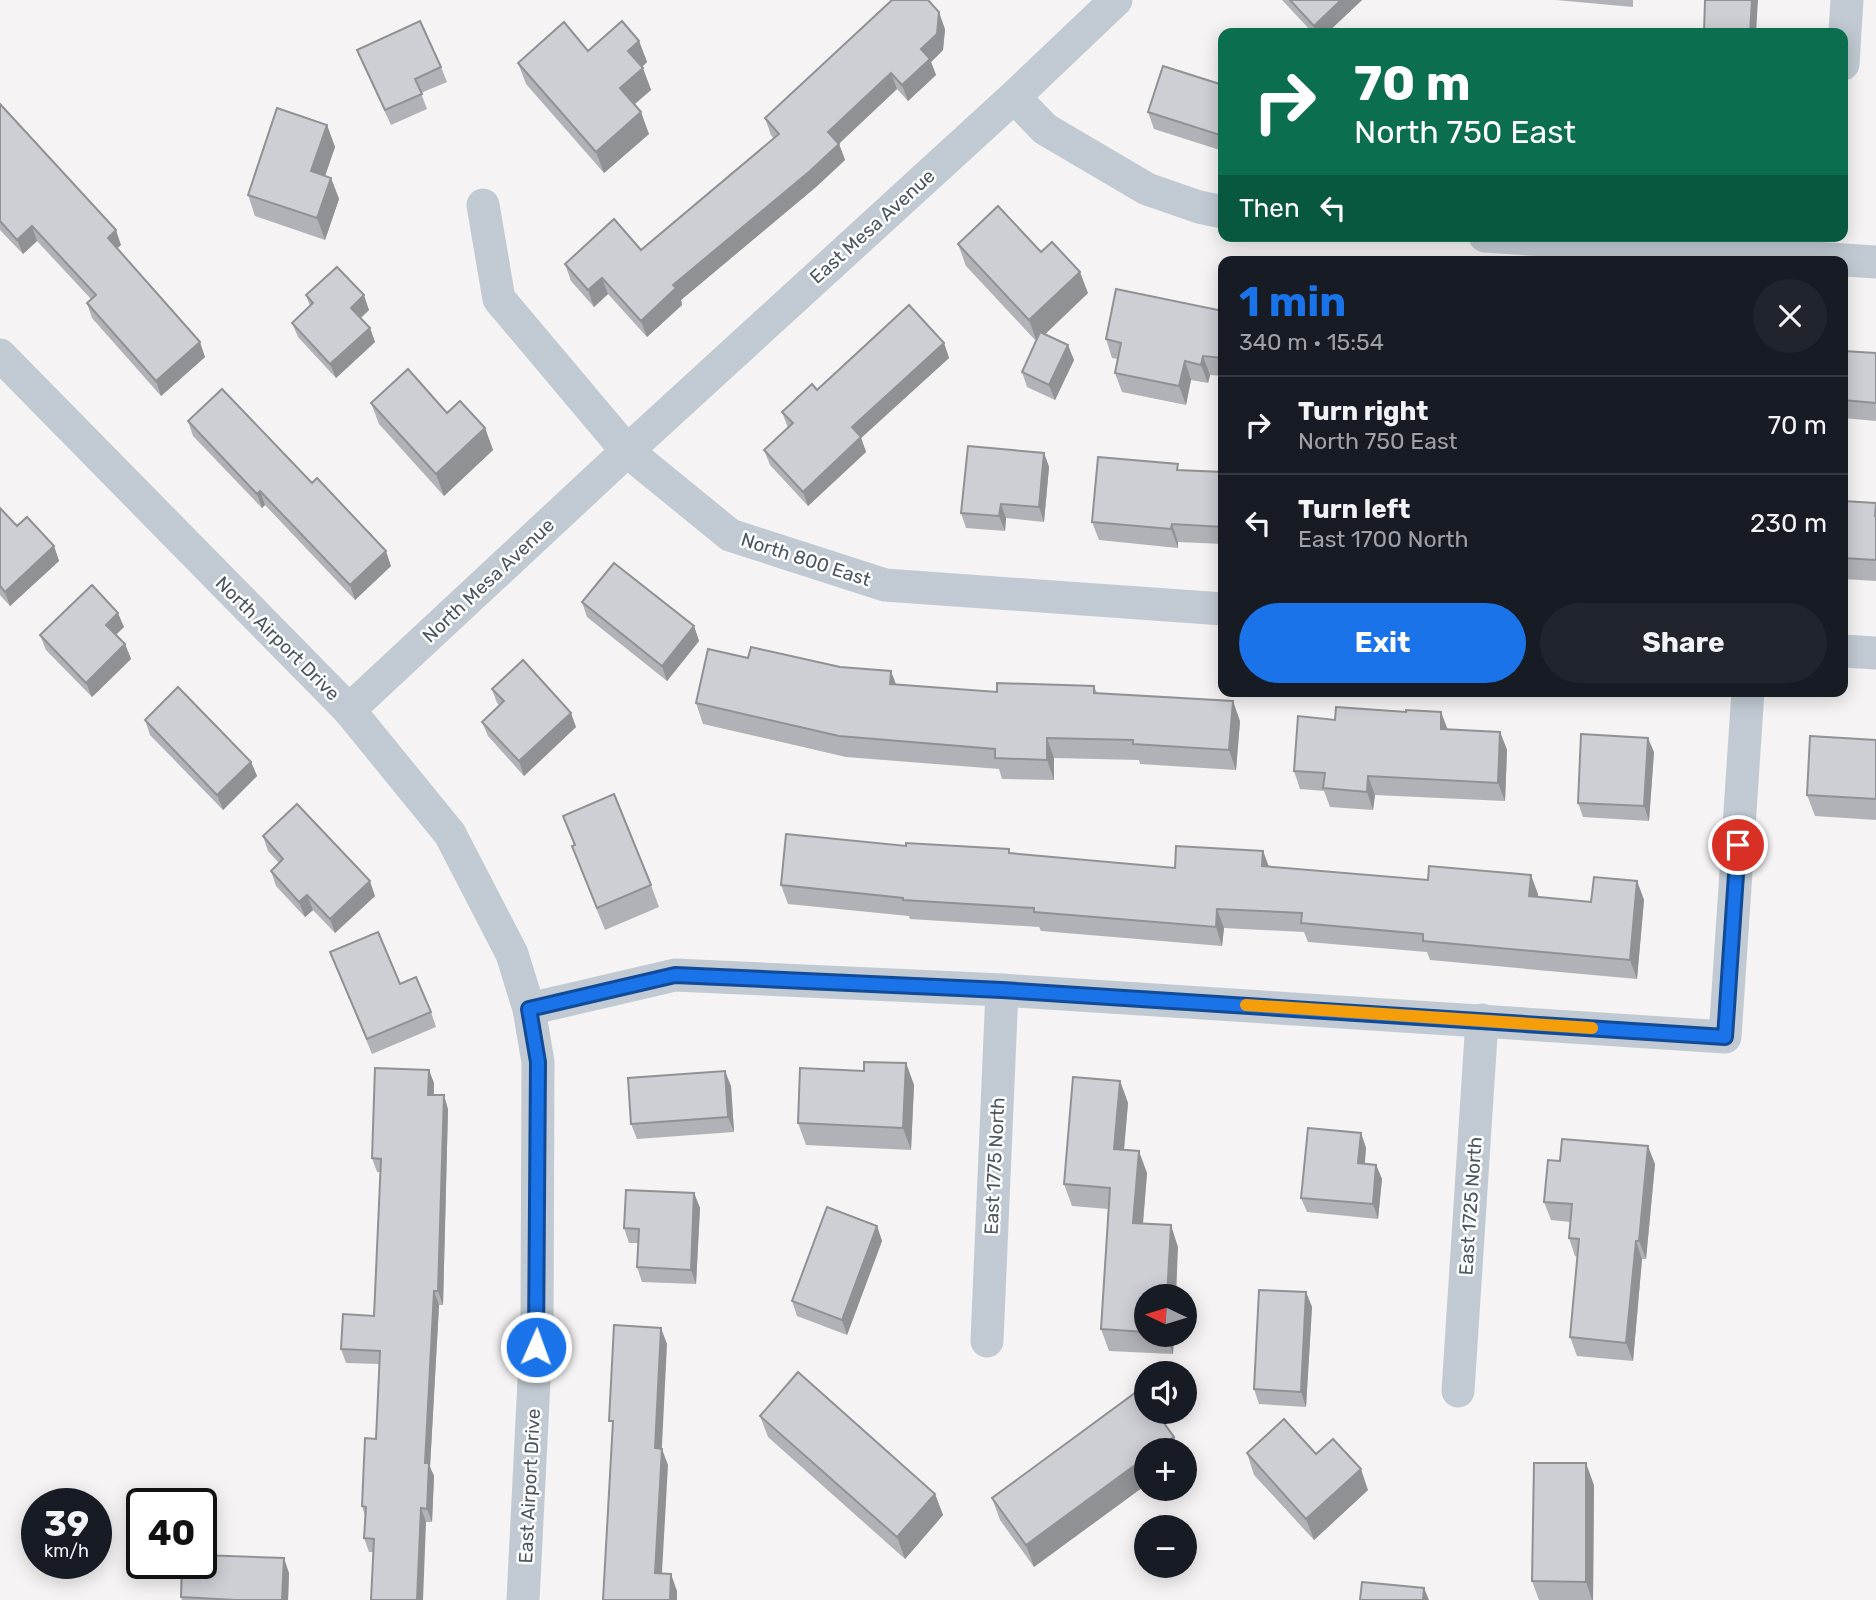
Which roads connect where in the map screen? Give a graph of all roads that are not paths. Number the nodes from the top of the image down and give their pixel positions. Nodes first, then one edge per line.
1 (1116, 0) edge
2 (1847, 0) edge
3 (1845, 28) edge
4 (1014, 97) junction
5 (484, 205) dead end
6 (1218, 211) edge
7 (1673, 242) edge
8 (1829, 247) edge
9 (1876, 262) edge
10 (0, 355) edge
11 (627, 451) junction
12 (1218, 609) edge
13 (1848, 651) edge
14 (1876, 653) edge
15 (1748, 697) edge
16 (349, 710) junction
17 (512, 954) joint
18 (1002, 990) junction
19 (529, 1009) junction
20 (1482, 1020) junction
21 (987, 1341) dead end
22 (1458, 1391) dead end
23 (523, 1600) edge

1 - 4 street, East Mesa Avenue
2 - 3 street
4 - 6 street
4 - 11 street, East Mesa Avenue
5 - 11 street, North 800 East
7 - 8 street
8 - 9 street
10 - 16 street, North Airport Drive
11 - 12 street, North 800 East
11 - 16 street, North Mesa Avenue
13 - 14 street
15 - 20 street
16 - 17 street, North Airport Drive
17 - 19 street, East Airport Drive
18 - 19 street
18 - 20 street
18 - 21 street, East 1775 North
19 - 23 street, East Airport Drive
20 - 22 street, East 1725 North

